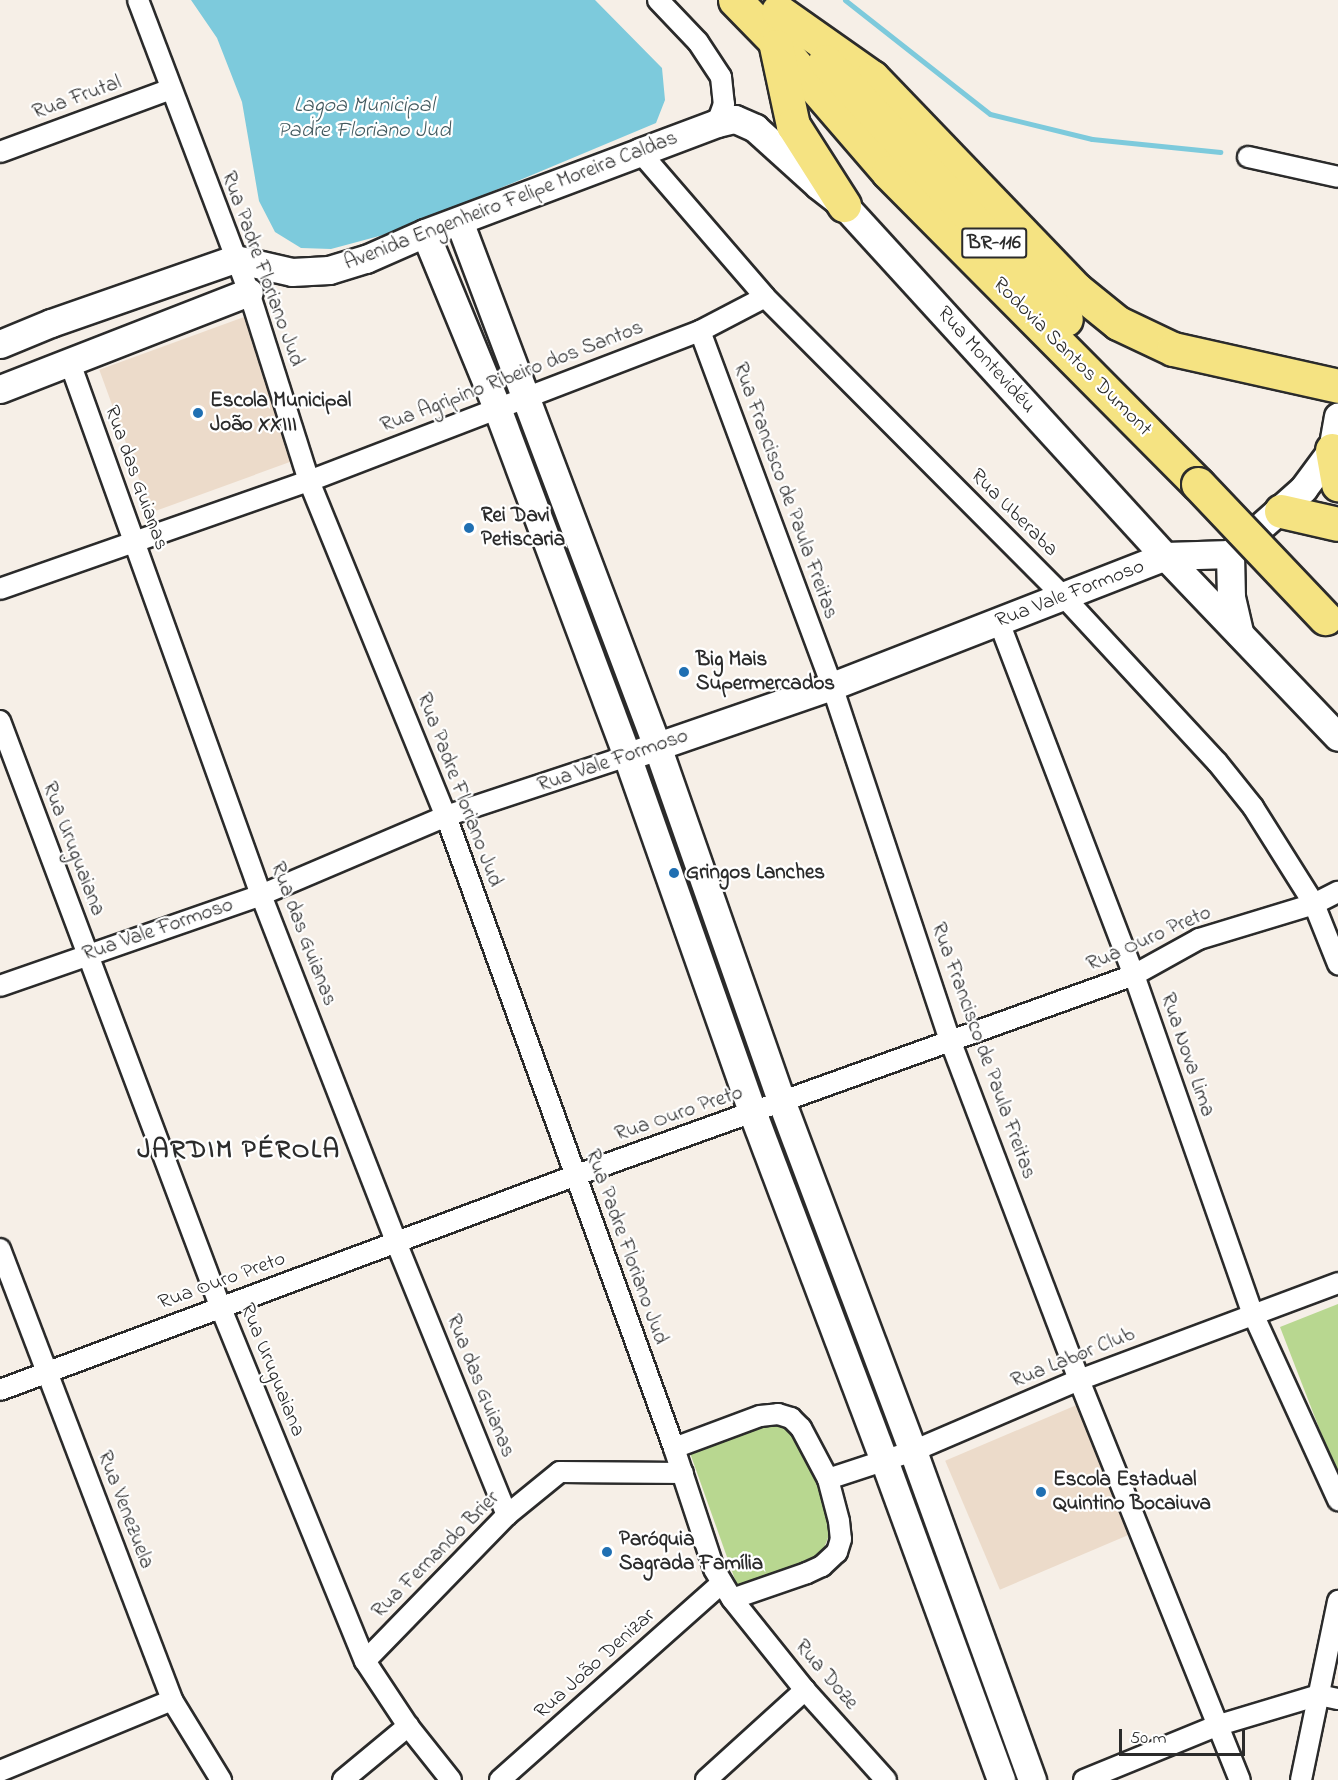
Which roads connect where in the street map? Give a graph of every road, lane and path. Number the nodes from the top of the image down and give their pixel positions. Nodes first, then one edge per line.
1 (138, 0) edge
2 (658, 0) edge
3 (735, 0) edge
4 (773, 18) edge
5 (171, 89) junction
6 (717, 123) junction
7 (0, 152) edge
8 (640, 152) junction
9 (1248, 157) dead end
10 (888, 172) junction
11 (1338, 177) edge
12 (844, 205) junction
13 (459, 221) junction
14 (424, 233) junction
15 (235, 260) junction
16 (268, 269) junction
17 (249, 292) junction
18 (765, 297) junction
19 (700, 331) junction
20 (0, 344) edge
21 (70, 363) junction
22 (1338, 386) edge
23 (0, 389) edge
24 (527, 396) junction
25 (497, 408) junction
26 (1338, 417) edge
27 (1332, 450) junction
28 (1206, 478) junction
29 (309, 481) junction
30 (1338, 484) edge
31 (1281, 511) junction
32 (1338, 524) edge
33 (134, 544) junction
34 (1230, 554) junction
35 (1166, 556) junction
36 (0, 589) edge
37 (1065, 598) junction
38 (1335, 616) edge
39 (999, 622) junction
40 (1239, 634) junction
41 (832, 686) junction
42 (0, 722) edge
43 (1338, 737) edge
44 (657, 746) junction
45 (627, 756) junction
46 (446, 816) junction
47 (1338, 892) edge
48 (261, 895) junction
49 (1314, 904) junction
50 (87, 954) junction
51 (1338, 964) edge
52 (1134, 975) junction
53 (0, 986) edge
54 (950, 1040) junction
55 (782, 1103) junction
56 (753, 1114) junction
57 (574, 1176) junction
58 (396, 1242) junction
59 (0, 1249) edge
60 (1338, 1283) edge
61 (220, 1306) junction
62 (1253, 1314) junction
63 (46, 1373) junction
64 (1079, 1380) junction
65 (0, 1390) edge
66 (674, 1448) junction
67 (913, 1451) junction
68 (884, 1460) junction
69 (683, 1473) junction
70 (828, 1479) junction
71 (1338, 1500) edge
72 (507, 1515) junction
73 (727, 1591) junction
74 (1338, 1601) edge
75 (365, 1660) junction
76 (805, 1690) junction
77 (1329, 1697) edge
78 (172, 1700) junction
79 (1219, 1725) junction
80 (408, 1726) junction
81 (0, 1771) edge
82 (221, 1780) edge
83 (343, 1780) edge
84 (451, 1780) edge
85 (500, 1780) edge
86 (706, 1780) edge
87 (886, 1780) edge
88 (1001, 1780) edge
89 (1032, 1780) edge
90 (1084, 1780) edge
91 (1240, 1780) edge
92 (1301, 1780) edge

1 - 5 street, Rua Padre Floriano Jud
2 - 6 street
3 - 4 highway, Rodovia Santos Dumont / BR-116
4 - 10 highway, Rodovia Santos Dumont / BR-116
4 - 12 highway
4 - 22 highway
4 - 28 highway, Rodovia Santos Dumont / BR-116
5 - 7 street, Rua Frutal
5 - 15 street, Rua Padre Floriano Jud
6 - 8 street, Avenida Engenheiro Felipe Moreira Caldas
6 - 12 street, Rua Montevidéu
8 - 13 street, Avenida Engenheiro Felipe Moreira Caldas
8 - 18 street, Rua Uberaba
9 - 11 street
10 - 12 highway
10 - 28 highway, Rodovia Santos Dumont / BR-116
12 - 35 street, Rua Montevidéu
13 - 14 street, Avenida Engenheiro Felipe Moreira Caldas
13 - 24 street
14 - 16 street, Avenida Engenheiro Felipe Moreira Caldas
14 - 25 street
15 - 16 street, Avenida Engenheiro Felipe Moreira Caldas
15 - 17 street, Rua Padre Floriano Jud
15 - 20 street
16 - 17 street
17 - 21 street
17 - 29 street, Rua Padre Floriano Jud
18 - 19 street, Rua Agripino Ribeiro dos Santos
18 - 37 street, Rua Uberaba
19 - 24 street, Rua Agripino Ribeiro dos Santos
19 - 41 street, Rua Francisco de Paula Freitas
21 - 23 street
21 - 33 street, Rua das Guianas
24 - 25 street, Rua Agripino Ribeiro dos Santos
24 - 44 street
25 - 29 street, Rua Agripino Ribeiro dos Santos
25 - 45 street
26 - 27 street
27 - 30 highway
27 - 31 street
28 - 38 highway, Rodovia Santos Dumont / BR-116, bridge
29 - 33 street, Rua Agripino Ribeiro dos Santos
29 - 46 street, Rua Padre Floriano Jud
31 - 32 highway
31 - 34 street
33 - 36 street, Rua Agripino Ribeiro dos Santos
33 - 48 street, Rua das Guianas
34 - 35 street, Rua Vale Formoso
34 - 40 street
35 - 37 street, Rua Vale Formoso
35 - 40 street, Rua Montevidéu
37 - 39 street, Rua Vale Formoso
37 - 49 street, Rua Uberaba
39 - 41 street, Rua Vale Formoso
39 - 52 street, Rua Nova Lima
40 - 43 street, Rua Montevidéu
41 - 44 street, Rua Vale Formoso
41 - 54 street, Rua Francisco de Paula Freitas
42 - 50 street, Rua Uruguaiana
44 - 45 street, Rua Vale Formoso
44 - 55 street
45 - 46 street, Rua Vale Formoso
45 - 56 street
46 - 48 street, Rua Vale Formoso
46 - 57 street, Rua Padre Floriano Jud
47 - 49 street, Rua Ouro Preto
48 - 50 street, Rua Vale Formoso
48 - 58 street, Rua das Guianas
49 - 51 street, Rua Uberaba
49 - 52 street, Rua Ouro Preto
50 - 53 street, Rua Vale Formoso
50 - 61 street, Rua Uruguaiana
52 - 54 street, Rua Ouro Preto
52 - 62 street, Rua Nova Lima
54 - 55 street, Rua Ouro Preto
54 - 64 street, Rua Francisco de Paula Freitas
55 - 56 street, Rua Ouro Preto
55 - 67 street
56 - 57 street, Rua Ouro Preto
56 - 68 street
57 - 58 street, Rua Ouro Preto
57 - 66 street, Rua Padre Floriano Jud
58 - 61 street, Rua Ouro Preto
58 - 72 street, Rua das Guianas
59 - 63 street, Rua Venezuela
60 - 62 street, Rua Labor Club
61 - 63 street, Rua Ouro Preto
61 - 75 street, Rua Uruguaiana
62 - 64 street, Rua Labor Club
62 - 71 street, Rua Nova Lima
63 - 65 street, Rua Ouro Preto
63 - 78 street, Rua Venezuela
64 - 67 street, Rua Labor Club
64 - 79 street, Rua Francisco de Paula Freitas
66 - 69 street, Rua Padre Floriano Jud
66 - 70 street
67 - 68 street, Rua Labor Club
67 - 89 street
68 - 70 street, Rua Labor Club
68 - 88 street
69 - 72 street, Rua Fernando Brier
69 - 73 street, Rua Padre Floriano Jud
70 - 73 street
72 - 75 street, Rua Fernando Brier
73 - 76 street, Rua Doze
73 - 85 street, Rua João Denizar
74 - 77 street
75 - 80 street, Rua Uruguaiana
76 - 86 street
76 - 87 street, Rua Doze
77 - 79 street
77 - 92 street
78 - 81 street
78 - 82 street, Rua Venezuela
79 - 90 street
79 - 91 street, Rua Francisco de Paula Freitas
80 - 83 street
80 - 84 street, Rua Uruguaiana

